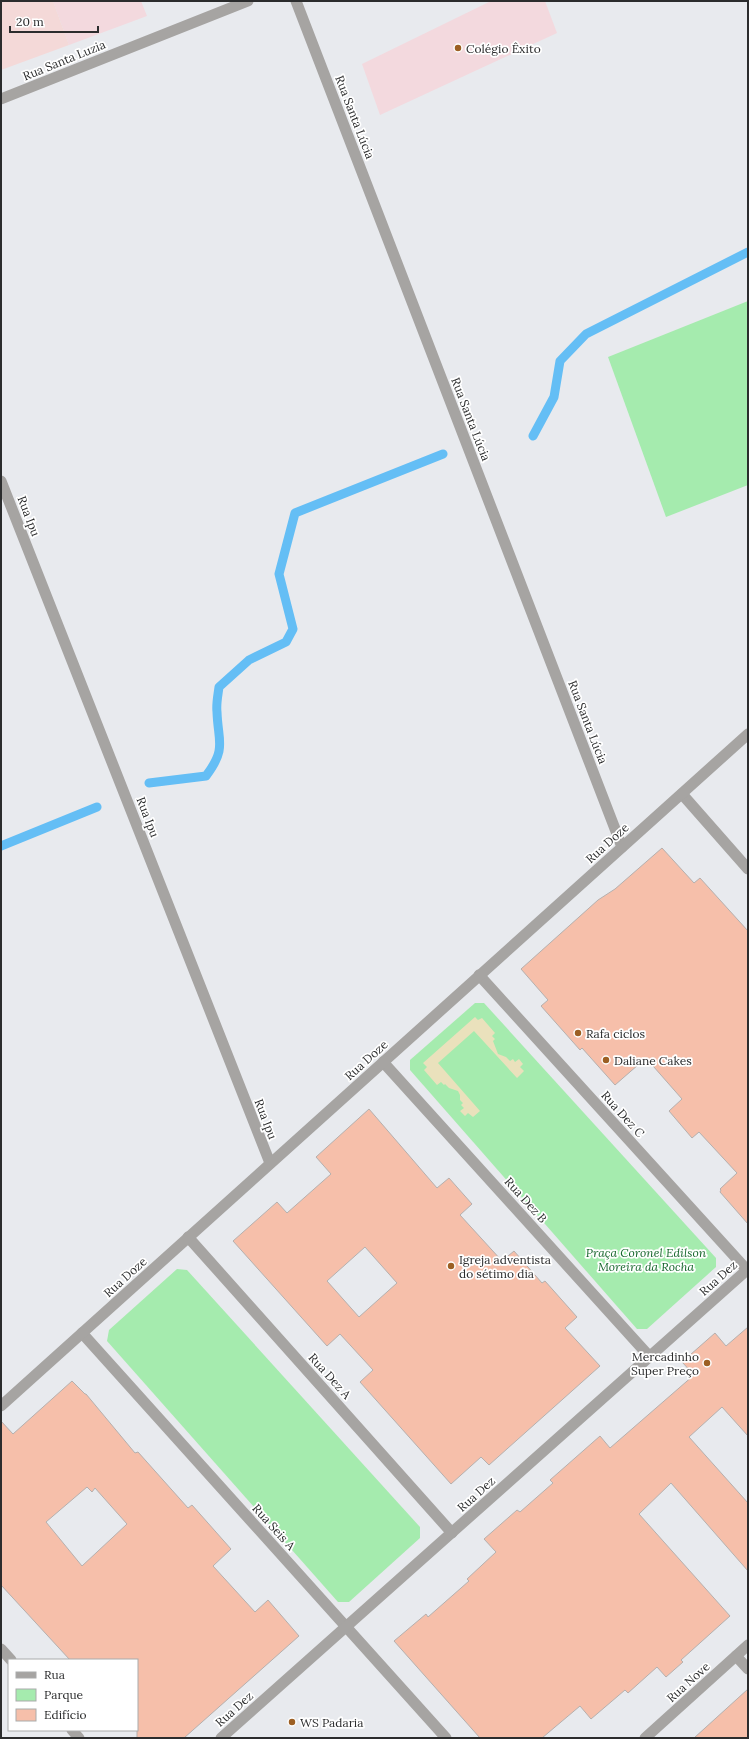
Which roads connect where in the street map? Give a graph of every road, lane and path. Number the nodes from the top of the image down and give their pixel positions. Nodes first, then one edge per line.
1 (248, 1) edge
2 (296, 1) edge
3 (1, 99) edge
4 (1, 480) edge
5 (748, 734) edge
6 (682, 794) junction
7 (622, 847) junction
8 (748, 868) edge
9 (479, 975) junction
10 (383, 1062) junction
11 (270, 1164) junction
12 (188, 1237) junction
13 (747, 1269) edge
14 (82, 1333) junction
15 (649, 1356) junction
16 (1, 1406) edge
17 (452, 1532) junction
18 (346, 1627) junction
19 (748, 1645) edge
20 (1, 1649) edge
21 (736, 1656) junction
22 (10, 1659) edge
23 (748, 1669) edge
24 (221, 1738) edge
25 (446, 1738) edge
26 (645, 1738) edge

1 - 3 street, Rua Santa Luzia
2 - 7 street, Rua Santa Lúcia
4 - 11 street, Rua Ipu
5 - 6 street, Rua Doze
6 - 7 street, Rua Doze
6 - 8 street
7 - 9 street, Rua Doze
9 - 10 street, Rua Doze
9 - 13 street, Rua Dez C
10 - 11 street, Rua Doze
10 - 15 street, Rua Dez B
11 - 12 street, Rua Doze
12 - 14 street, Rua Doze
12 - 17 street, Rua Dez A
13 - 15 street, Rua Dez
14 - 16 street, Rua Doze
14 - 18 street, Rua Seis A
15 - 17 street, Rua Dez
17 - 18 street, Rua Dez
18 - 24 street, Rua Dez
18 - 25 street, Rua Seis A
19 - 21 street, Rua Nove
20 - 22 street
21 - 23 street
21 - 26 street, Rua Nove

